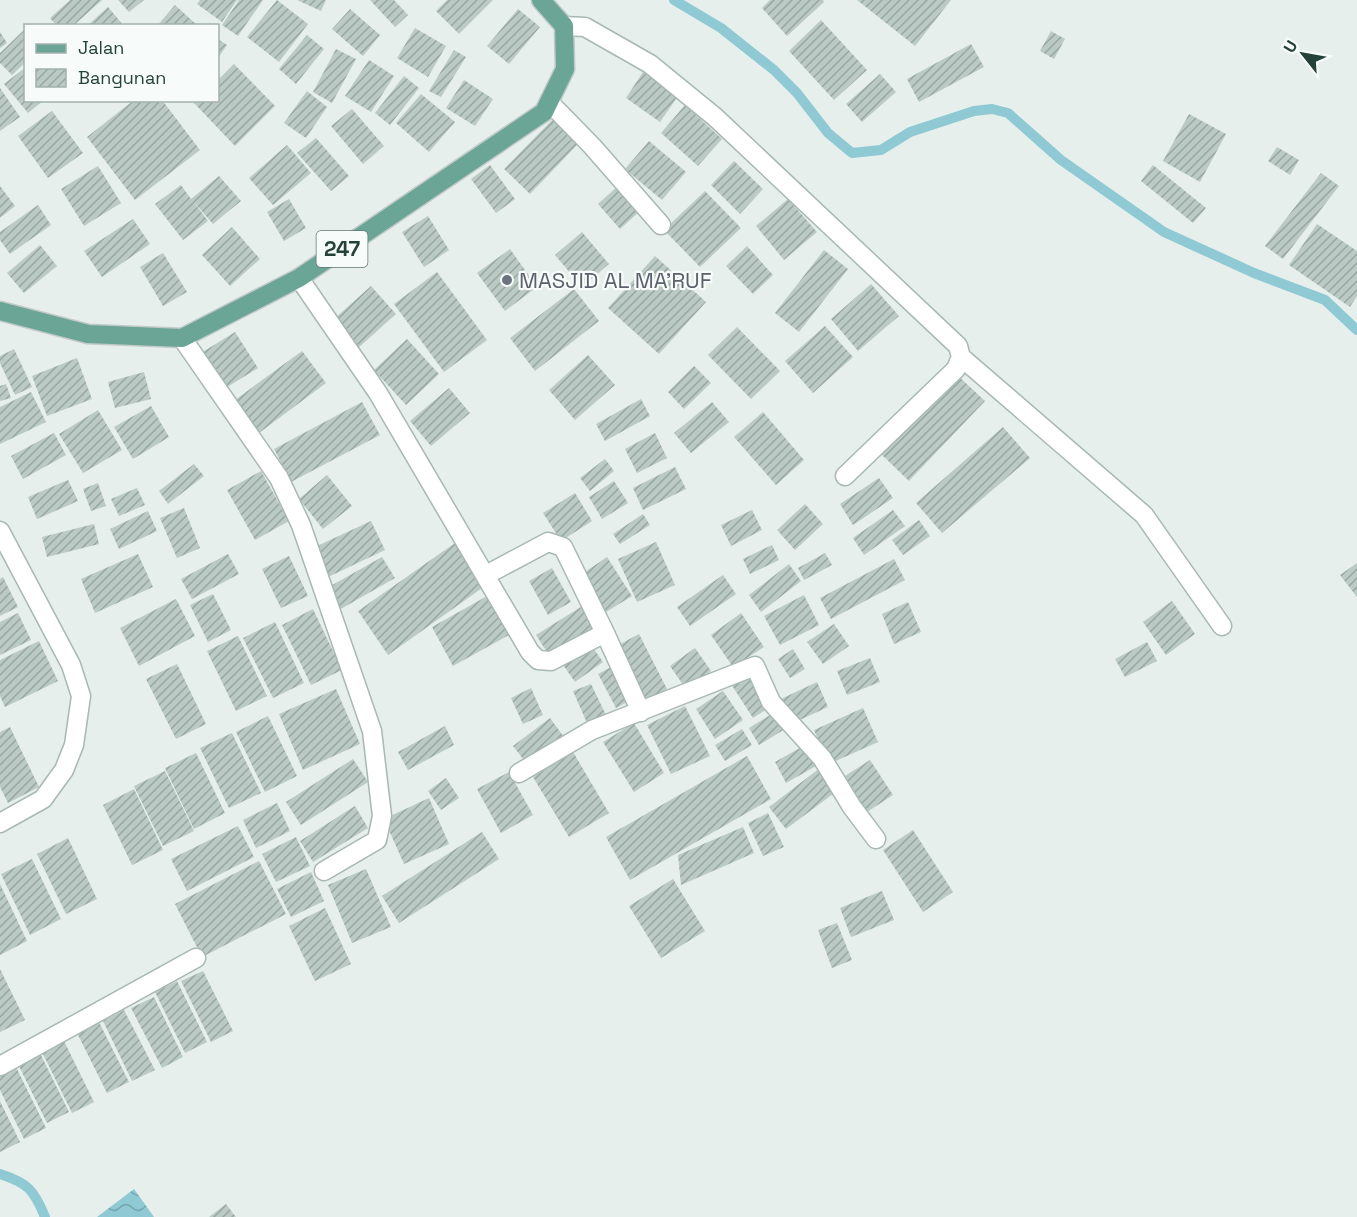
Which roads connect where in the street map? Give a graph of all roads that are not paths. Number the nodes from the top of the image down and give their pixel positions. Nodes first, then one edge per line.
1 (541, 0) edge
2 (564, 26) junction
3 (549, 102) junction
4 (661, 225) dead end
5 (299, 278) junction
6 (0, 311) edge
7 (182, 338) junction
8 (961, 357) junction
9 (845, 476) dead end
10 (0, 531) edge
11 (486, 575) junction
12 (1222, 626) dead end
13 (605, 633) junction
14 (641, 712) junction
15 (519, 773) dead end
16 (0, 823) edge
17 (876, 839) dead end
18 (324, 871) dead end
19 (196, 958) dead end
20 (0, 1066) edge

1 - 2 main road
2 - 3 main road, 247
2 - 8 street
3 - 4 street
3 - 5 main road, 247
5 - 7 main road, 247
5 - 11 street
6 - 7 main road, 247
7 - 18 street
8 - 9 street
8 - 12 street
10 - 16 street
11 - 13 street
11 - 13 street
13 - 14 street
14 - 15 street
14 - 17 street
19 - 20 street

